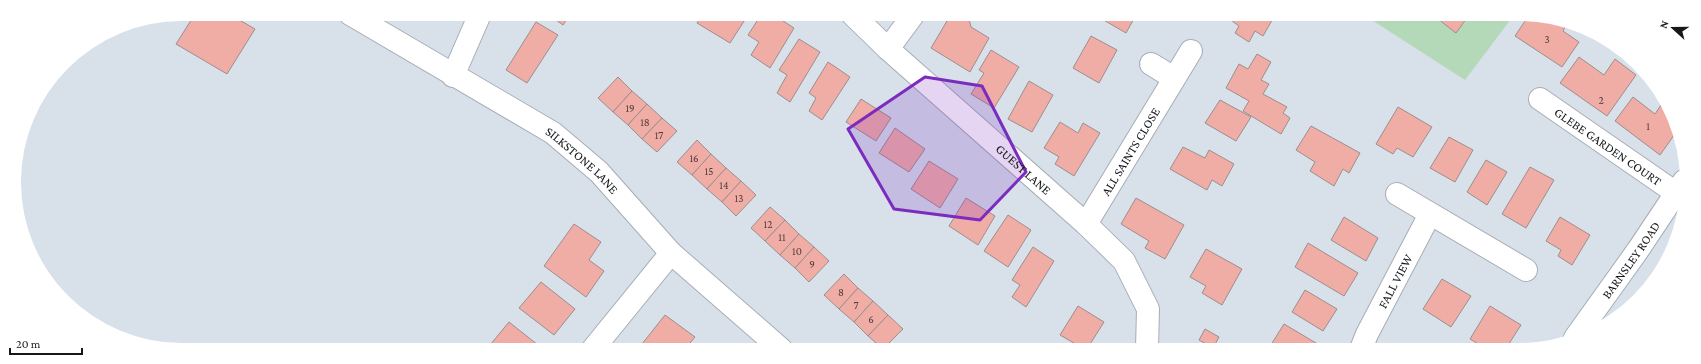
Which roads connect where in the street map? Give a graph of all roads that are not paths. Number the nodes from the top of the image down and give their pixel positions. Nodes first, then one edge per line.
1 (362, 21) edge
2 (477, 21) edge
3 (859, 21) edge
4 (909, 21) edge
5 (888, 49) junction
6 (1191, 51) dead end
7 (1151, 64) dead end
8 (453, 76) junction
9 (1174, 78) junction
10 (1540, 99) dead end
11 (1680, 187) edge
12 (1397, 194) dead end
13 (1430, 214) junction
14 (1086, 224) junction
15 (671, 253) junction
16 (1526, 270) dead end
17 (1580, 331) edge
18 (598, 343) edge
19 (774, 343) edge
20 (1147, 343) edge
21 (1364, 343) edge

1 - 8 street, SILKSTONE LANE
2 - 8 street
3 - 5 street, GUEST LANE
4 - 5 street
5 - 14 street, GUEST LANE
6 - 9 street, ALL SAINTS CLOSE
7 - 9 street
8 - 15 street, SILKSTONE LANE
9 - 14 street, ALL SAINTS CLOSE
10 - 11 street, GLEBE GARDEN COURT
11 - 17 street, BARNSLEY ROAD
12 - 13 street
13 - 16 street
13 - 21 street, FALL VIEW
14 - 20 street, GUEST LANE
15 - 18 street
15 - 19 street, SILKSTONE LANE

